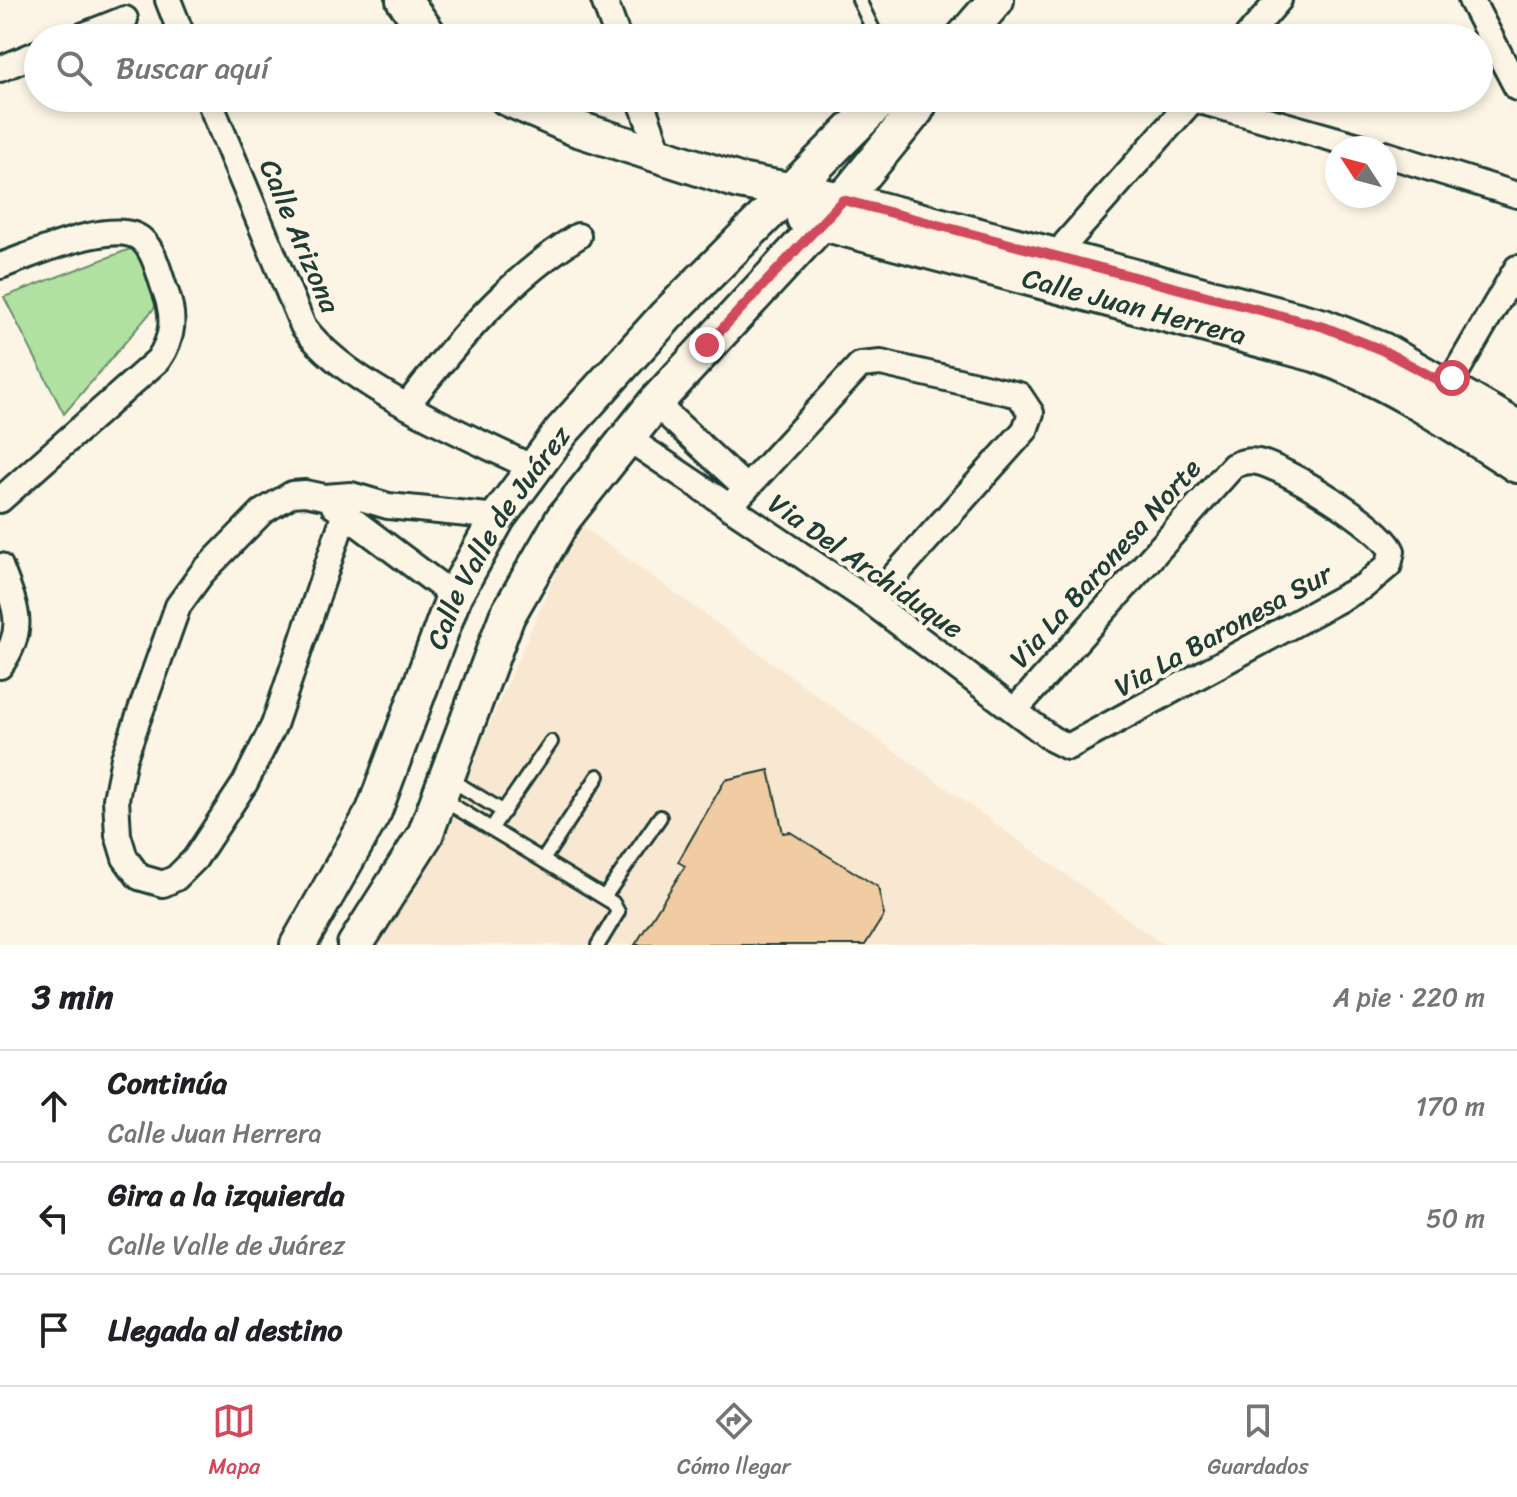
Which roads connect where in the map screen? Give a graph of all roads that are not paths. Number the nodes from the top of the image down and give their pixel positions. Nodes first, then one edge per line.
1 (168, 0) edge
2 (404, 0) edge
3 (604, 0) edge
4 (859, 0) edge
5 (996, 0) edge
6 (1279, 0) edge
7 (1471, 0) edge
8 (125, 19) dead end
9 (112, 24) edge
10 (177, 24) edge
11 (421, 24) edge
12 (613, 24) edge
13 (870, 24) edge
14 (975, 24) edge
15 (1258, 24) edge
16 (1484, 24) edge
17 (1493, 42) edge
18 (24, 59) edge
19 (0, 69) edge
20 (1517, 88) edge
21 (214, 112) edge
22 (539, 112) edge
23 (645, 112) edge
24 (869, 112) edge
25 (907, 112) edge
26 (1183, 112) edge
27 (1240, 112) edge
28 (1325, 136) edge
29 (660, 155) junction
30 (1397, 158) edge
31 (1517, 195) edge
32 (781, 199) junction
33 (832, 212) junction
34 (578, 236) dead end
35 (731, 250) junction
36 (0, 266) edge
37 (1050, 267) junction
38 (1517, 268) edge
39 (765, 284) junction
40 (1441, 398) junction
41 (655, 403) junction
42 (408, 404) junction
43 (1517, 428) edge
44 (626, 437) junction
45 (1517, 465) edge
46 (533, 468) junction
47 (746, 488) junction
48 (0, 500) edge
49 (347, 505) junction
50 (729, 507) junction
51 (498, 517) junction
52 (1392, 551) joint
53 (0, 566) edge
54 (454, 596) junction
55 (871, 602) junction
56 (0, 666) edge
57 (1015, 710) junction
58 (551, 742) dead end
59 (1068, 747) joint
60 (598, 776) dead end
61 (444, 788) junction
62 (374, 811) junction
63 (504, 812) junction
64 (660, 817) dead end
65 (491, 829) junction
66 (425, 835) junction
67 (543, 860) junction
68 (605, 896) junction
69 (298, 945) edge
70 (355, 945) edge
71 (598, 945) edge

1 - 10 street
2 - 11 street
3 - 12 street
4 - 13 lane
5 - 14 street
6 - 15 street
7 - 16 street
8 - 9 street
17 - 20 street
18 - 19 street
21 - 42 street, Calle Arizona
22 - 29 street, Calle Juan Herrera
23 - 29 street
24 - 32 street, Calle Valle de Juárez
25 - 33 street, Calle Valle de Juárez
26 - 37 street
27 - 28 street
29 - 32 street, Calle Juan Herrera
30 - 31 street
32 - 33 street, Calle Juan Herrera
32 - 35 street, Calle Valle de Juárez
33 - 37 street, Calle Juan Herrera
33 - 39 street, Calle Valle de Juárez
34 - 42 street
35 - 39 street
35 - 46 street, Calle Valle de Juárez
36 - 48 street
37 - 40 street, Calle Juan Herrera
38 - 40 street
39 - 41 street, Calle Valle de Juárez
40 - 43 street, Calle Juan Herrera
40 - 45 street, Calle Juan Herrera
41 - 44 street, Calle Valle de Juárez
41 - 47 street, Via Del Archiduque
42 - 46 street, Calle Arizona
44 - 50 street, Via Del Archiduque
44 - 61 street, Calle Valle de Juárez
46 - 51 street, Calle Valle de Juárez
47 - 50 street
47 - 55 street
49 - 49 street
49 - 51 street
49 - 54 street
50 - 55 street, Via Del Archiduque
51 - 54 street, Calle Valle de Juárez
52 - 57 street, Via La Baronesa Norte
52 - 59 street, Via La Baronesa Sur
53 - 56 street
54 - 62 street, Calle Valle de Juárez
55 - 57 street, Via Del Archiduque
57 - 59 street, Via Del Archiduque
58 - 63 lane
60 - 67 lane
61 - 63 lane
61 - 65 lane
61 - 66 street, Calle Valle de Juárez
62 - 66 street
62 - 69 street, Calle Valle de Juárez
63 - 65 lane
64 - 68 lane
65 - 67 lane
66 - 70 street, Calle Valle de Juárez
67 - 68 lane
68 - 71 lane

